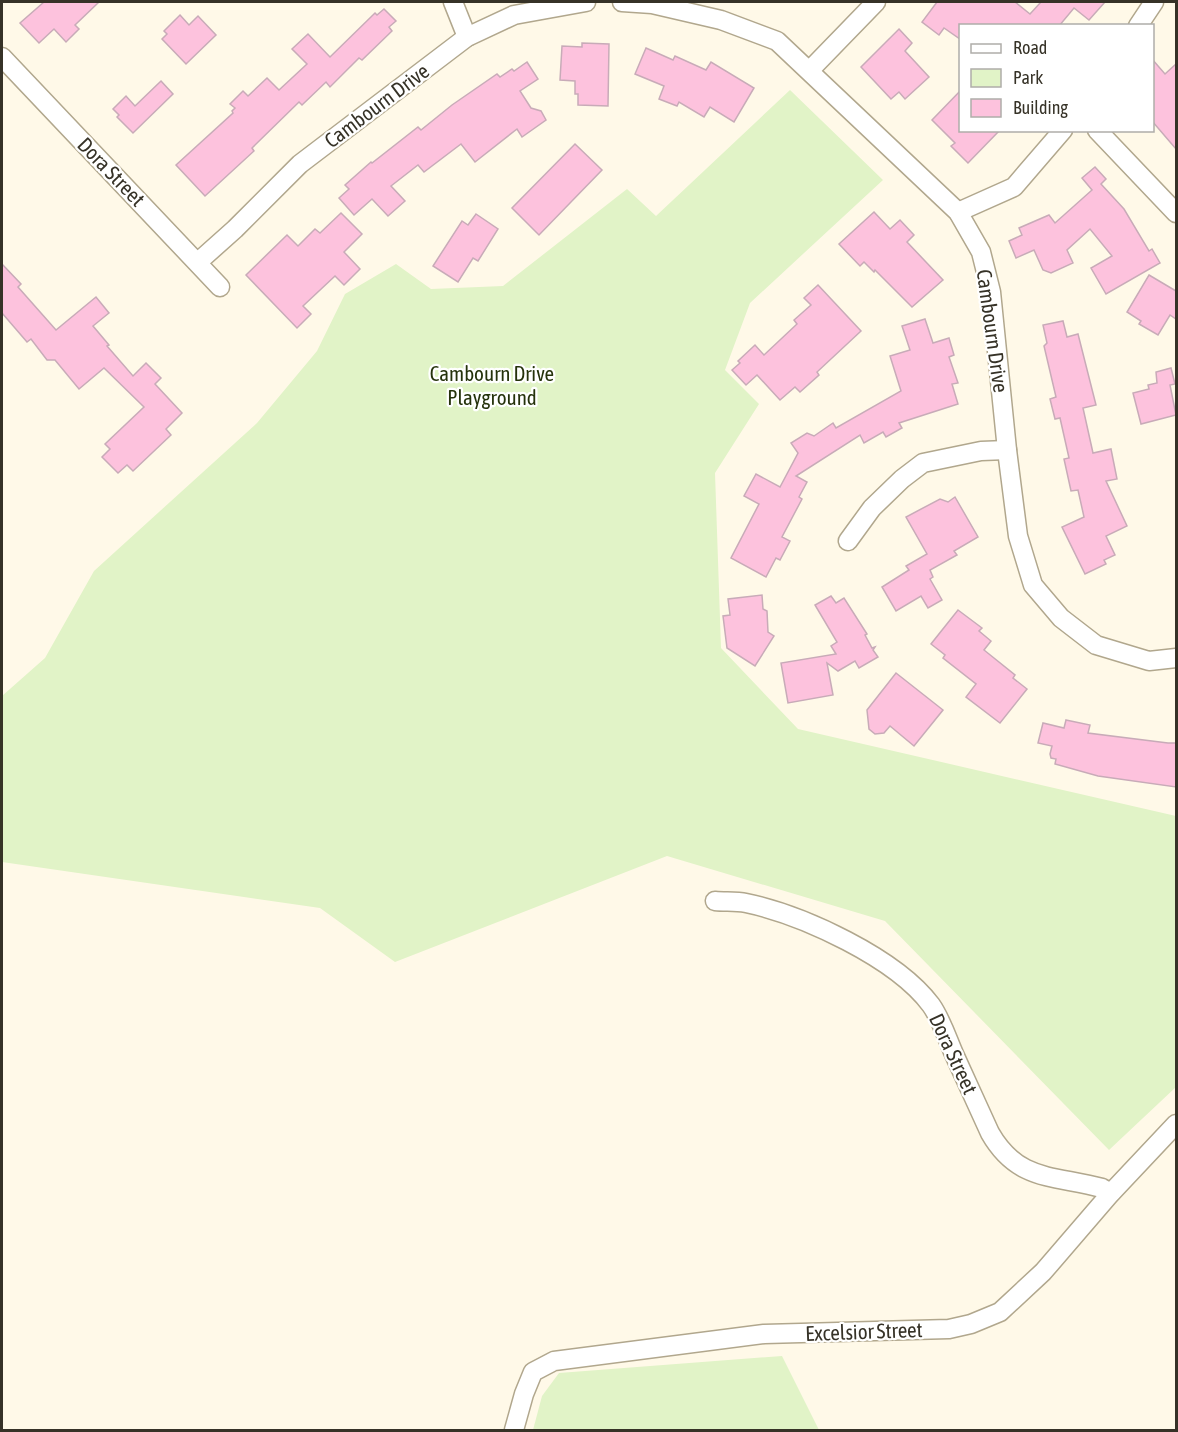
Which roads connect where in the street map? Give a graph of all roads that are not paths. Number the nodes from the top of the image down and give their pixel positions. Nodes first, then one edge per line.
1 (453, 2) edge
2 (585, 2) edge
3 (622, 2) edge
4 (876, 2) edge
5 (1154, 2) edge
6 (1139, 24) edge
7 (467, 37) junction
8 (2, 57) edge
9 (810, 70) junction
10 (1061, 132) edge
11 (1099, 132) edge
12 (958, 212) junction
13 (1176, 213) edge
14 (198, 262) junction
15 (220, 287) dead end
16 (1007, 450) junction
17 (848, 541) dead end
18 (1176, 658) edge
19 (715, 901) dead end
20 (1176, 1124) edge
21 (1111, 1193) junction
22 (514, 1431) edge

1 - 7 street
2 - 7 street, Cambourn Drive
3 - 9 street, Cambourn Drive
4 - 9 street
5 - 6 street
7 - 14 street, Cambourn Drive
8 - 14 street, Dora Street
9 - 12 street, Cambourn Drive
10 - 12 street
11 - 13 street
12 - 16 street, Cambourn Drive
14 - 15 street, Dora Street
16 - 17 street
16 - 18 street, Cambourn Drive
19 - 21 street, Dora Street
20 - 21 street, Excelsior Street
21 - 22 street, Excelsior Street

